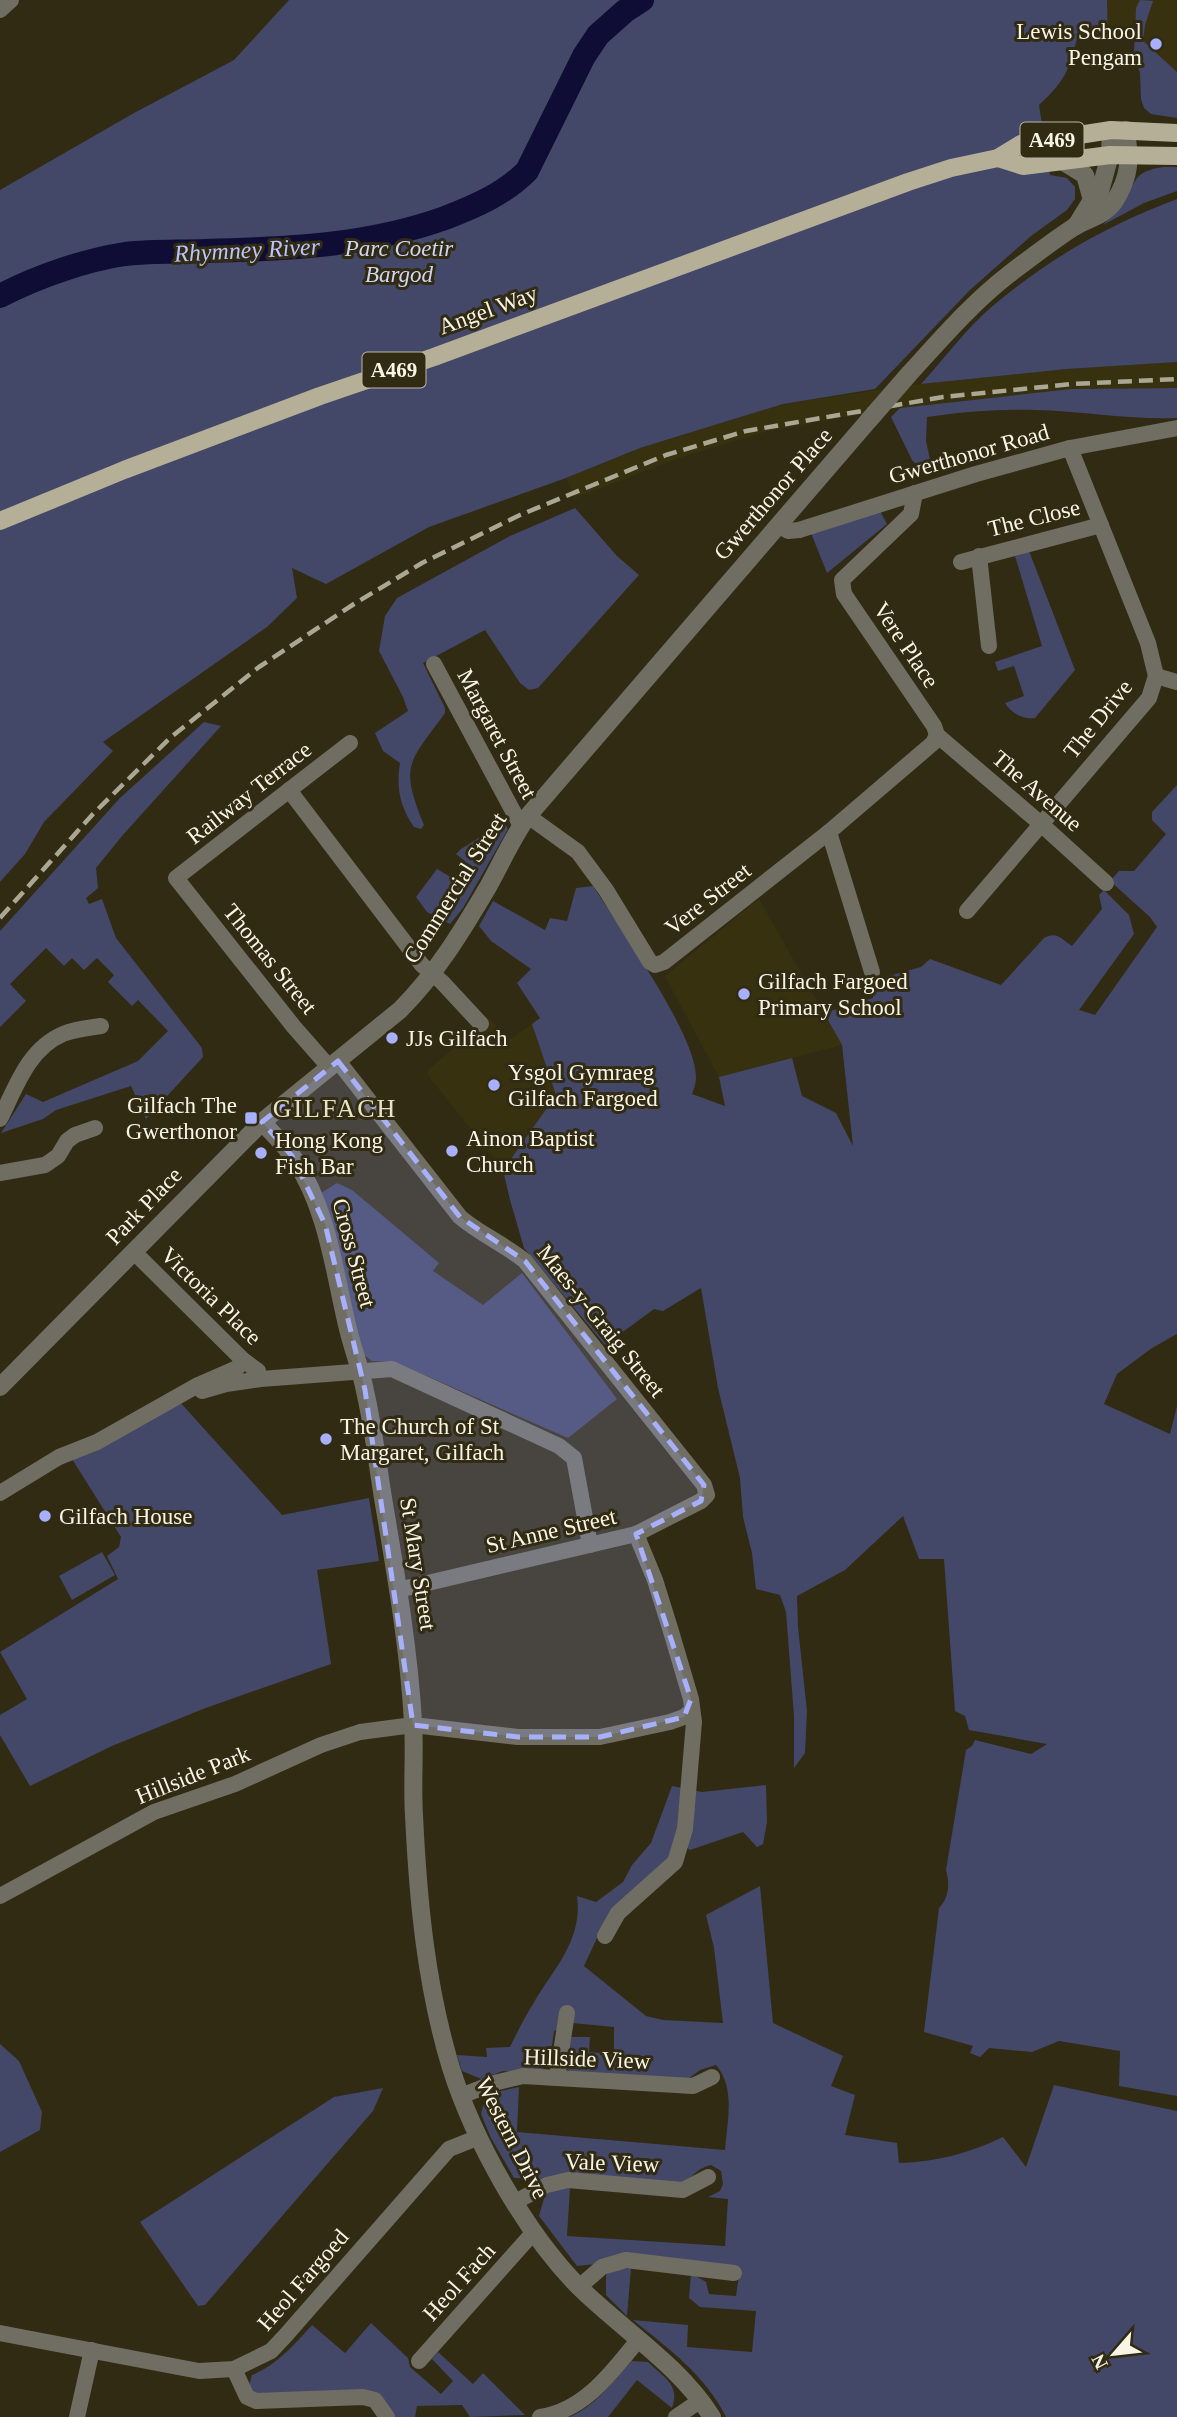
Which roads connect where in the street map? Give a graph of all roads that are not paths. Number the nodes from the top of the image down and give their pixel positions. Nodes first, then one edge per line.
1 (11, 0) edge
2 (0, 10) edge
3 (1118, 130) junction
4 (1177, 132) edge
5 (1110, 155) junction
6 (1130, 155) junction
7 (1177, 156) edge
8 (998, 158) junction
9 (1064, 162) junction
10 (1091, 200) junction
11 (1076, 226) junction
12 (1177, 428) edge
13 (1070, 448) junction
14 (915, 493) junction
15 (0, 521) edge
16 (778, 525) junction
17 (1101, 525) junction
18 (979, 556) junction
19 (961, 562) dead end
20 (989, 646) dead end
21 (434, 664) dead end
22 (1156, 676) junction
23 (1177, 682) edge
24 (937, 735) junction
25 (350, 743) dead end
26 (289, 790) junction
27 (524, 821) junction
28 (1041, 824) junction
29 (829, 832) junction
30 (176, 878) joint
31 (1106, 883) dead end
32 (967, 911) dead end
33 (872, 972) dead end
34 (432, 975) junction
35 (481, 1024) dead end
36 (101, 1026) dead end
37 (334, 1064) junction
38 (0, 1119) edge
39 (262, 1122) junction
40 (95, 1128) dead end
41 (0, 1173) edge
42 (134, 1252) junction
43 (243, 1360) junction
44 (359, 1370) junction
45 (258, 1371) dead end
46 (0, 1387) edge
47 (202, 1391) dead end
48 (0, 1493) edge
49 (707, 1495) joint
50 (636, 1534) junction
51 (590, 1545) junction
52 (398, 1590) junction
53 (691, 1711) junction
54 (413, 1725) junction
55 (0, 1896) edge
56 (605, 1936) dead end
57 (567, 2013) dead end
58 (712, 2077) dead end
59 (557, 2078) junction
60 (461, 2096) junction
61 (479, 2137) junction
62 (708, 2177) dead end
63 (515, 2202) junction
64 (533, 2233) junction
65 (734, 2273) dead end
66 (579, 2287) junction
67 (0, 2333) edge
68 (638, 2340) junction
69 (92, 2350) junction
70 (419, 2361) dead end
71 (234, 2369) junction
72 (701, 2400) junction
73 (77, 2417) edge
74 (387, 2417) edge
75 (540, 2417) edge
76 (676, 2417) edge
77 (712, 2417) edge

1 - 2 street
3 - 4 main road, A469
3 - 5 street, Gwerthonor Place
3 - 6 street
3 - 8 main road, Angel Way / A469
5 - 6 main road, A469
5 - 9 main road, Angel Way / A469
5 - 10 street, Gwerthonor Place
6 - 7 main road, A469
6 - 11 street, Gwerthonor Place
8 - 9 main road, Angel Way / A469
8 - 15 main road, Angel Way / A469
9 - 10 street
10 - 11 street, Gwerthonor Place
11 - 16 street, Gwerthonor Place, bridge
12 - 13 street, Gwerthonor Road
13 - 14 street, Gwerthonor Road
13 - 17 street, The Drive
14 - 16 street, Gwerthonor Road
14 - 24 street, Vere Place
16 - 27 street, Gwerthonor Place
17 - 18 street, The Close
17 - 22 street, The Drive
18 - 19 street, The Close
18 - 20 street, The Close
21 - 27 street, Margaret Street
22 - 23 street
22 - 28 street, The Drive
24 - 28 street, The Avenue
24 - 29 street, Vere Street
25 - 26 street, Railway Terrace
26 - 30 street, Railway Terrace
26 - 34 street
27 - 29 street, Vere Street
27 - 34 street, Commercial Street
28 - 31 street, The Avenue
28 - 32 street, The Drive
29 - 33 street
30 - 37 street, Thomas Street
34 - 35 street
34 - 37 street, Commercial Street
36 - 38 street
37 - 39 street, Park Place
37 - 49 street, Maes-y-Graig Street
39 - 42 street, Park Place
39 - 44 street, Cross Street
40 - 41 street
42 - 43 street, Victoria Place
42 - 46 street, Park Place
43 - 45 street, Victoria Place
43 - 48 street
44 - 47 street
44 - 51 street
44 - 52 street, St Mary Street
49 - 50 street, St Anne Street
50 - 51 street, St Anne Street
50 - 53 street
51 - 52 street, St Anne Street
52 - 54 street, St Mary Street
53 - 54 street, Hillside Park
53 - 56 street
54 - 55 street, Hillside Park
54 - 60 street, Western Drive
57 - 59 street
58 - 59 street, Hillside View
59 - 60 street, Hillside View
60 - 61 street, Western Drive
61 - 63 street, Western Drive
61 - 71 street, Heol Fargoed
62 - 63 street, Vale View
63 - 64 street, Western Drive
64 - 66 street, Western Drive
64 - 70 street, Heol Fach
65 - 66 street
66 - 68 street, Western Drive
67 - 69 street, Heol Fargoed
68 - 72 street, Western Drive
68 - 75 street
69 - 71 street, Heol Fargoed
69 - 73 street
71 - 74 street
72 - 76 street
72 - 77 street, Western Drive

